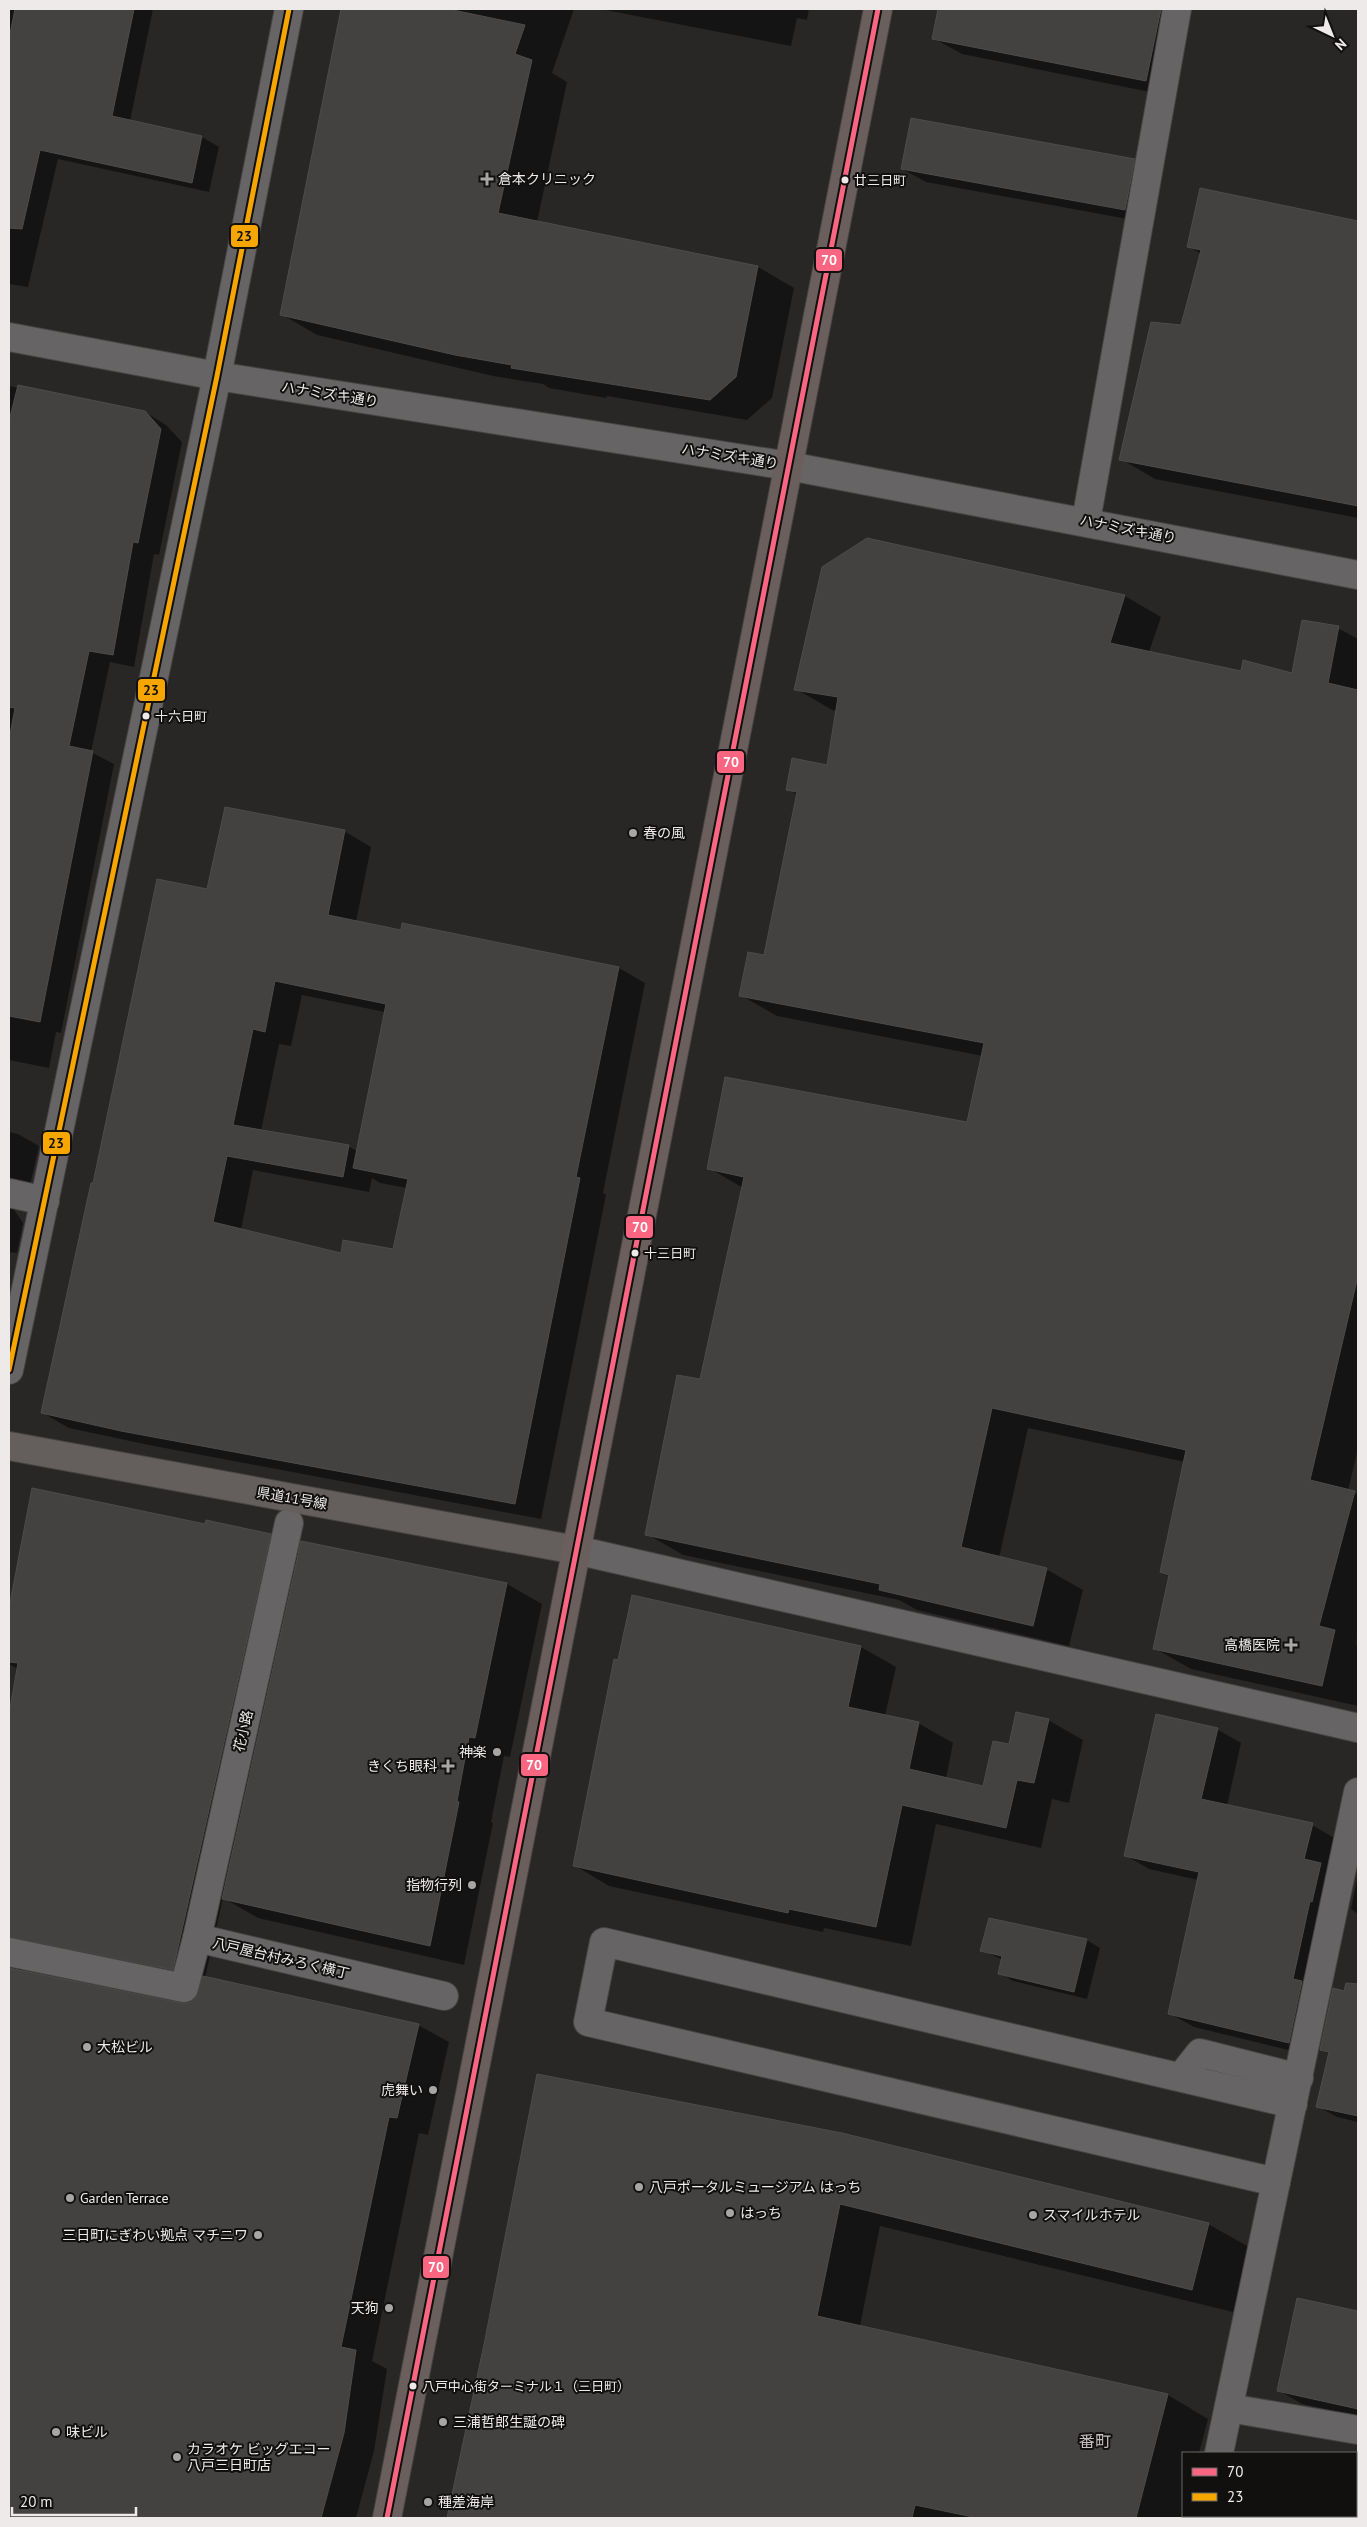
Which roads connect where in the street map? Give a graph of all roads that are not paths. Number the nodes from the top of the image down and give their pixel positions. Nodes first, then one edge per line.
1 (289, 9) edge
2 (878, 9) edge
3 (1177, 9) edge
4 (9, 337) edge
5 (216, 376) junction
6 (789, 466) junction
7 (1086, 521) junction
8 (1358, 575) edge
9 (9, 1193) edge
10 (44, 1200) junction
11 (9, 1370) edge
12 (9, 1446) edge
13 (289, 1523) dead end
14 (576, 1550) junction
15 (1358, 1728) edge
16 (1358, 1792) edge
17 (197, 1938) junction
18 (9, 1952) edge
19 (444, 1996) dead end
20 (1296, 2091) junction
21 (1276, 2182) junction
22 (1229, 2408) junction
23 (1358, 2430) edge
24 (1219, 2452) edge
25 (387, 2518) edge

1 - 5 street
2 - 6 highway
3 - 7 street
4 - 5 street, ハナミズキ通り
5 - 6 street, ハナミズキ通り
5 - 10 street
6 - 7 street, ハナミズキ通り
6 - 14 highway
7 - 8 street, ハナミズキ通り
9 - 10 street
10 - 11 street
12 - 14 main road, 県道11号線
13 - 17 street, 花小路
14 - 15 street
14 - 25 highway
16 - 20 street
17 - 18 street, 八戸屋台村みろく横丁
17 - 19 street, 八戸屋台村みろく横丁
20 - 21 street
20 - 21 street
21 - 22 street
22 - 23 street
22 - 24 street

